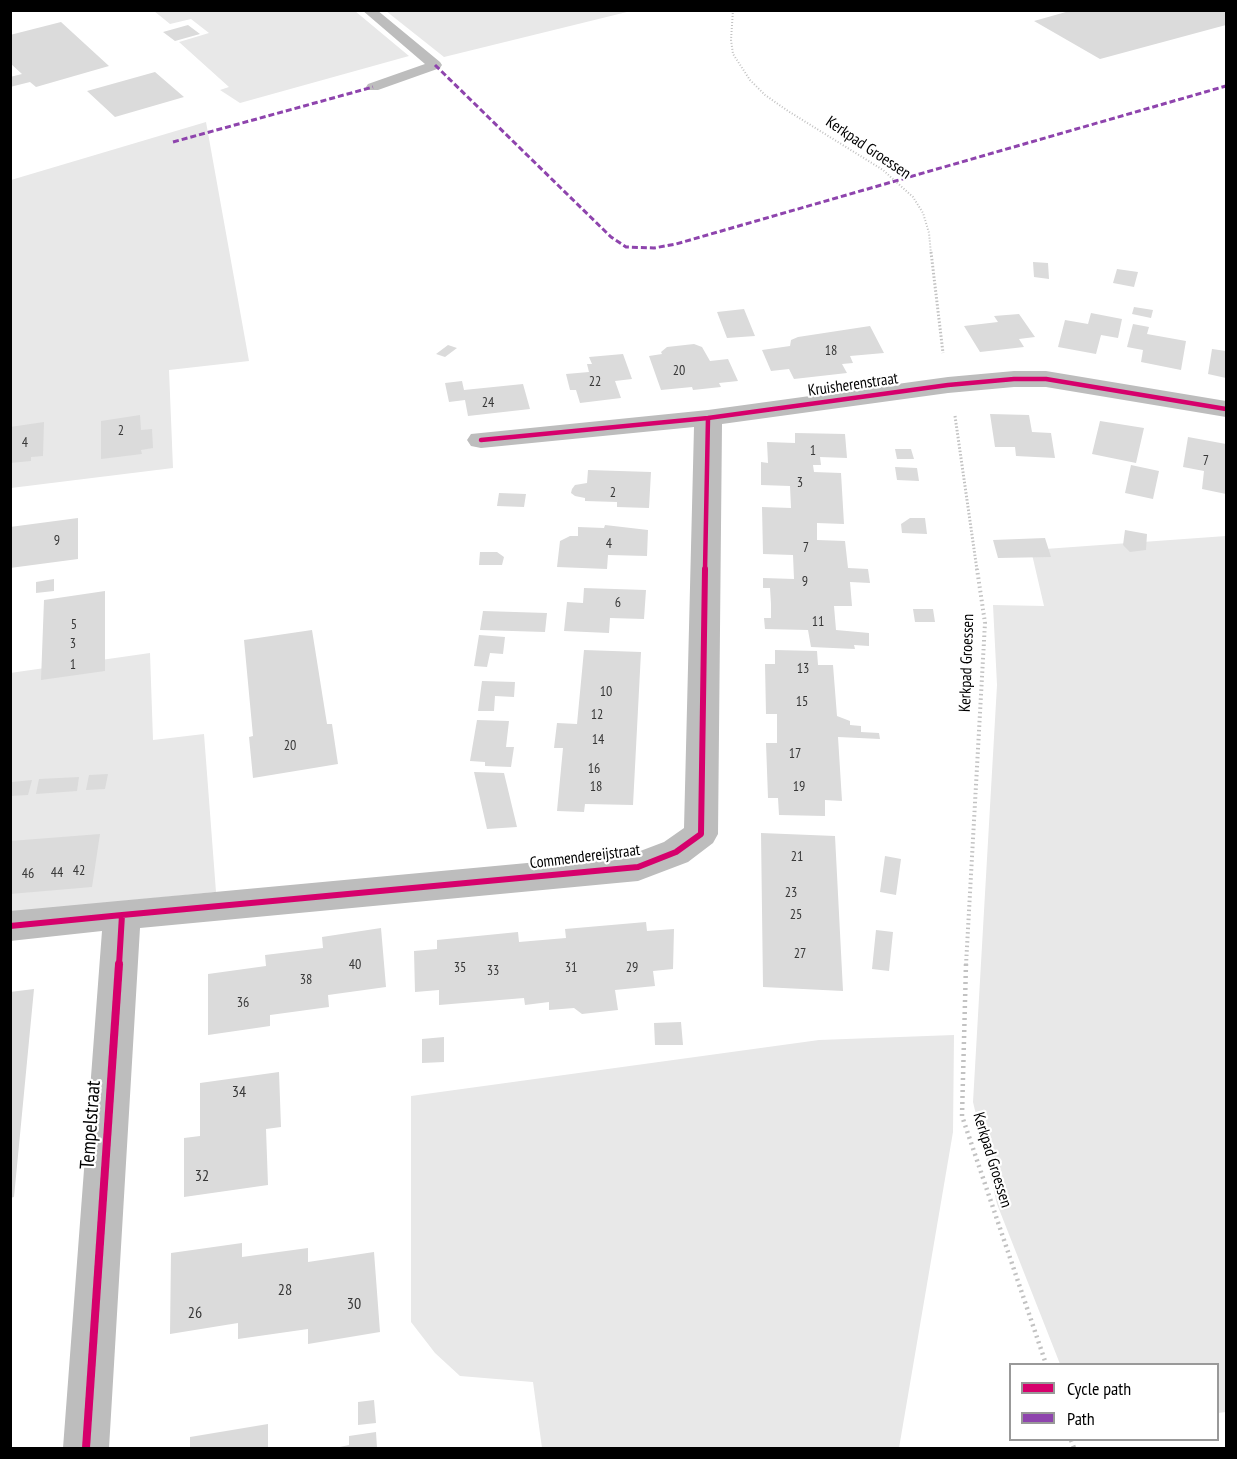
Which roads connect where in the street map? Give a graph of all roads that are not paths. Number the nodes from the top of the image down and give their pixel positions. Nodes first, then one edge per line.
1 (368, 10) edge
2 (373, 87) dead end
3 (1227, 409) edge
4 (708, 418) junction
5 (482, 440) dead end
6 (122, 915) junction
7 (10, 926) edge
8 (86, 1449) edge

1 - 2 lane
3 - 4 street, Kruisherenstraat
4 - 5 street, Kruisherenstraat
4 - 6 street, Commendereijstraat
6 - 7 street
6 - 8 street, Tempelstraat

